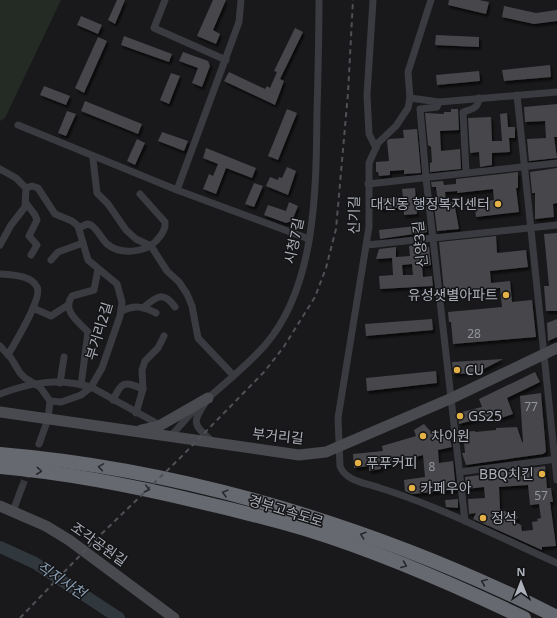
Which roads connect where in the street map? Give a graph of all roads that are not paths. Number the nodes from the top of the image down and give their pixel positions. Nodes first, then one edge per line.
1 (165, 0) edge
2 (241, 0) edge
3 (319, 0) edge
4 (373, 0) edge
5 (431, 0) edge
6 (226, 60) junction
7 (557, 92) edge
8 (517, 95) junction
9 (410, 98) junction
10 (479, 98) junction
11 (439, 102) junction
12 (18, 125) dead end
13 (376, 148) junction
14 (93, 159) dead end
15 (557, 163) edge
16 (524, 167) junction
17 (0, 169) edge
18 (466, 173) junction
19 (426, 178) junction
20 (368, 184) junction
21 (26, 188) junction
22 (177, 190) junction
23 (140, 194) dead end
24 (26, 203) junction
25 (557, 225) edge
26 (79, 228) junction
27 (531, 228) junction
28 (433, 238) junction
29 (309, 239) junction
30 (83, 243) junction
31 (0, 245) edge
32 (367, 245) junction
33 (151, 246) junction
34 (31, 255) dead end
35 (51, 260) dead end
36 (98, 269) junction
37 (0, 274) edge
38 (68, 305) junction
39 (175, 307) dead end
40 (33, 308) junction
41 (143, 308) junction
42 (122, 311) junction
43 (156, 314) dead end
44 (164, 336) dead end
45 (0, 346) edge
46 (557, 348) edge
47 (544, 354) junction
48 (8, 355) junction
49 (64, 357) dead end
50 (233, 375) junction
51 (33, 383) junction
52 (60, 383) junction
53 (81, 385) junction
54 (91, 387) junction
55 (143, 389) junction
56 (0, 394) edge
57 (208, 398) junction
58 (452, 398) junction
59 (113, 400) junction
60 (50, 401) junction
61 (0, 412) edge
62 (136, 413) junction
63 (48, 419) junction
64 (161, 426) junction
65 (124, 430) junction
66 (170, 437) junction
67 (213, 443) junction
68 (39, 444) dead end
69 (340, 446) junction
70 (0, 454) edge
71 (556, 459) edge
72 (0, 468) edge
73 (460, 472) junction
74 (557, 480) edge
75 (22, 487) tunnel mouth
76 (0, 506) edge
77 (13, 511) junction
78 (465, 521) junction
79 (557, 563) edge
80 (557, 617) edge
81 (174, 618) edge
82 (524, 618) edge

1 - 6 street
2 - 6 street
3 - 29 street, 시청7길
4 - 13 street
5 - 9 street, 신기길
6 - 22 street
7 - 8 street
8 - 10 street
8 - 16 street
9 - 11 street
9 - 13 street, 신기길
10 - 11 street
10 - 18 street
11 - 19 street, 신양3길
12 - 22 street
13 - 20 street, 신기길
14 - 33 street
15 - 16 street
16 - 18 street
16 - 27 street
17 - 21 street
18 - 19 street
19 - 20 street
19 - 28 street, 신양3길
20 - 32 street, 신기길
21 - 24 street
21 - 26 street
22 - 29 street
23 - 33 street
24 - 31 street
24 - 34 street
25 - 27 street
26 - 30 street, 부거리2길
26 - 33 street
27 - 28 street
27 - 47 street
28 - 32 street
28 - 58 street, 신양3길
29 - 50 street, 시청7길
30 - 35 street
30 - 36 street, 부거리2길
32 - 69 street, 신기길
33 - 50 street
36 - 38 street
36 - 42 street, 부거리2길
37 - 40 street
38 - 40 street
38 - 53 street
39 - 41 street
40 - 48 street
41 - 42 street
41 - 43 street
42 - 54 street, 부거리2길
44 - 55 street
45 - 48 street
46 - 47 street, 부거리길
47 - 58 street, 부거리길
47 - 71 street
48 - 51 street
49 - 52 street
50 - 57 street, 시청7길
51 - 52 street
51 - 56 street
51 - 60 street
52 - 53 street
53 - 54 street
54 - 59 street
54 - 60 street, 부거리2길
55 - 59 street
55 - 62 street
57 - 64 street
57 - 66 street, 시청7길
57 - 67 street
58 - 69 street, 부거리길
58 - 73 street, 신양3길
59 - 62 street
60 - 63 street
61 - 63 street, 부거리길
62 - 64 street
63 - 65 street, 부거리길
63 - 68 street
64 - 65 street
65 - 66 street, 부거리길
66 - 67 street, 부거리길
67 - 69 street, 부거리길
69 - 78 street, 신기길
80 -> 70 highway, 경부고속도로
71 - 73 street
71 - 74 street
72 -> 82 highway, 경부고속도로
73 - 78 street, 신양3길
75 - 77 street
76 - 77 street, 조각공원길
77 - 81 street, 조각공원길
78 - 79 street, 신기길

